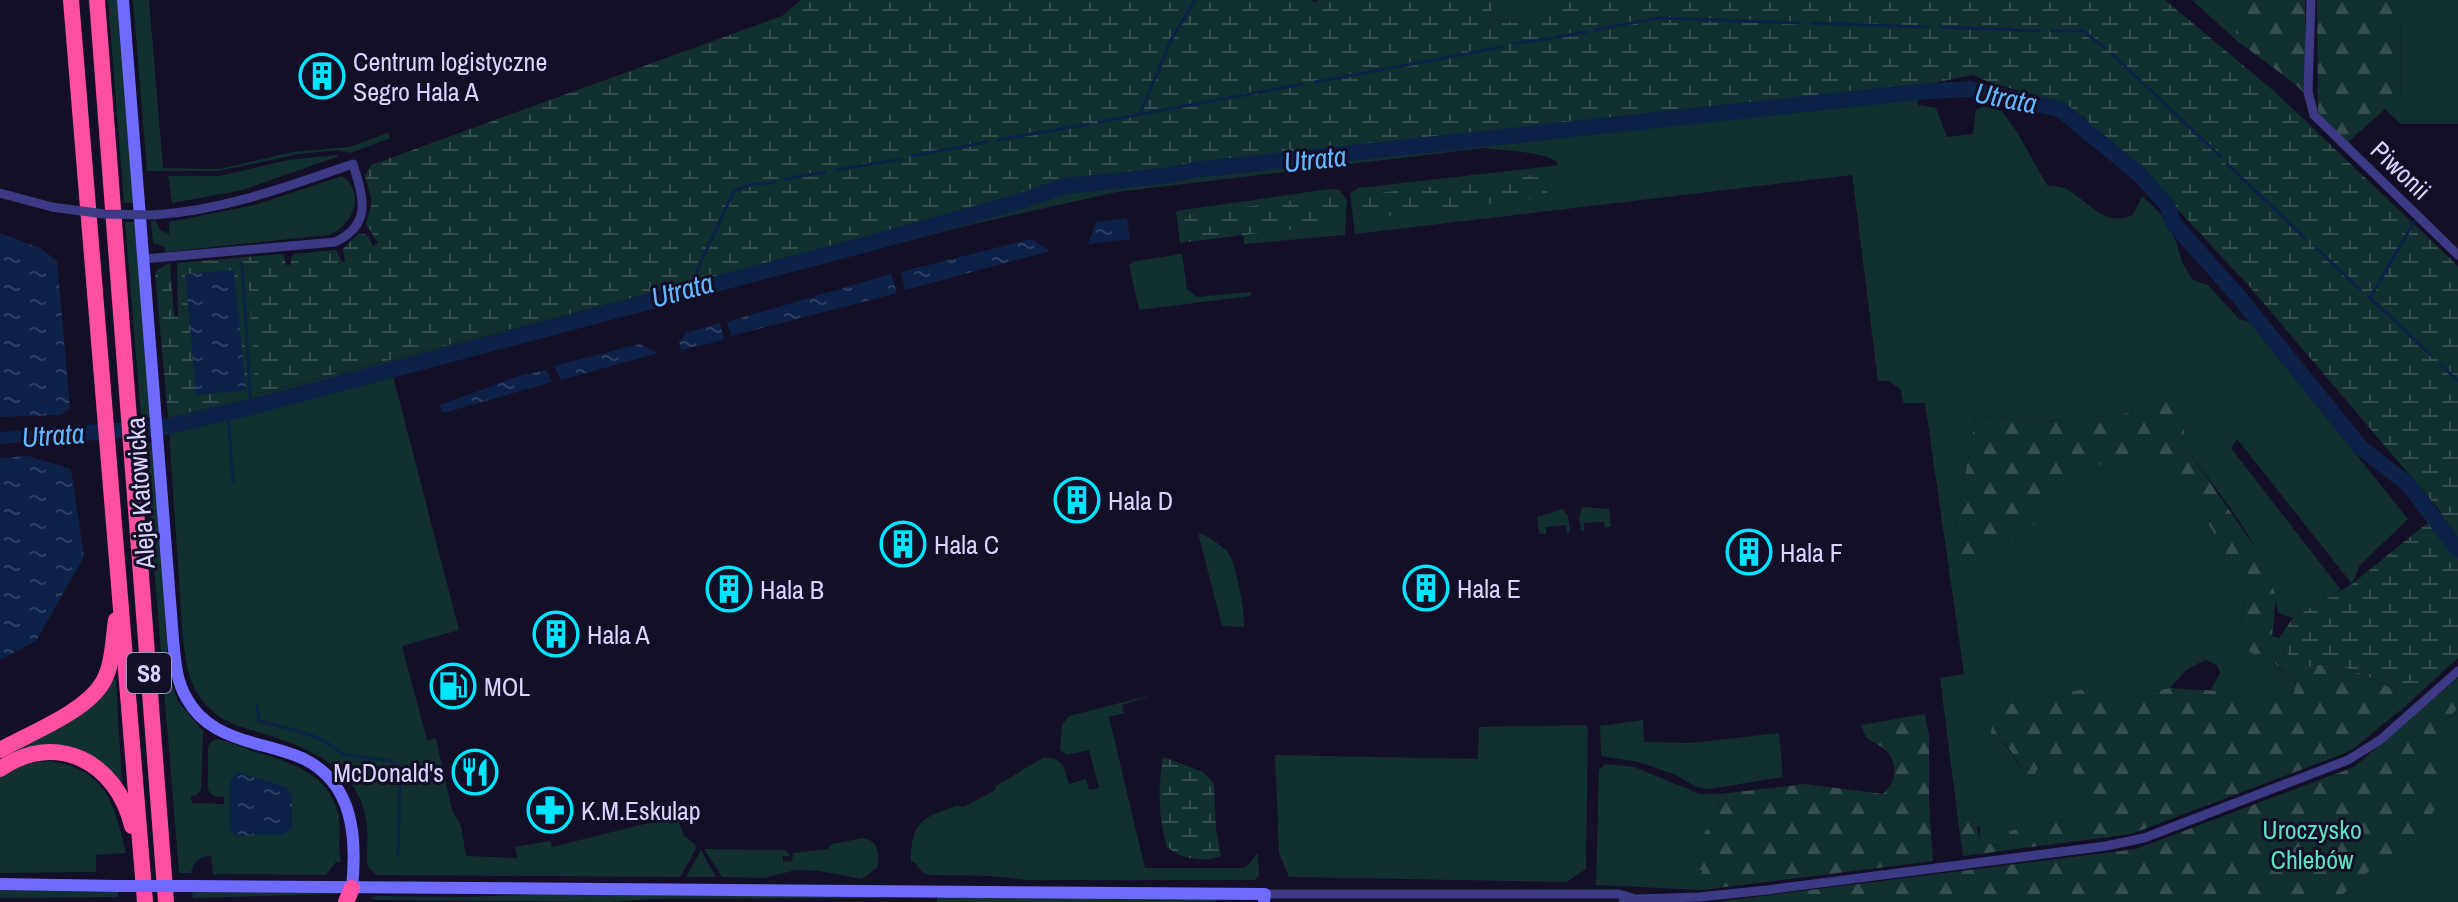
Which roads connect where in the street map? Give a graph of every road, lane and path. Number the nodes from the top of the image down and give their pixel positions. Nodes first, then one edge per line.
1 (71, 0) edge
2 (97, 0) edge
3 (123, 0) edge
4 (2311, 0) edge
5 (0, 193) edge
6 (2458, 255) edge
7 (143, 259) junction
8 (120, 587) junction
9 (2458, 671) edge
10 (0, 750) edge
11 (0, 769) edge
12 (143, 868) junction
13 (0, 884) edge
14 (349, 895) edge
15 (1264, 898) edge
16 (1636, 899) junction
17 (145, 902) edge
18 (166, 902) edge
19 (362, 902) edge
20 (1623, 902) edge

1 - 8 highway, S8
2 - 18 highway, S8
3 - 7 street, Aleja Katowicka
4 - 6 street, Piwonii
5 - 7 street, bridge
7 - 14 street, Aleja Katowicka
8 - 10 highway
8 - 12 highway, S8
9 - 16 street
11 - 12 highway
12 - 17 highway, S8
13 - 14 street, bridge
14 - 15 street
14 - 19 street
15 - 16 street
16 - 20 street

